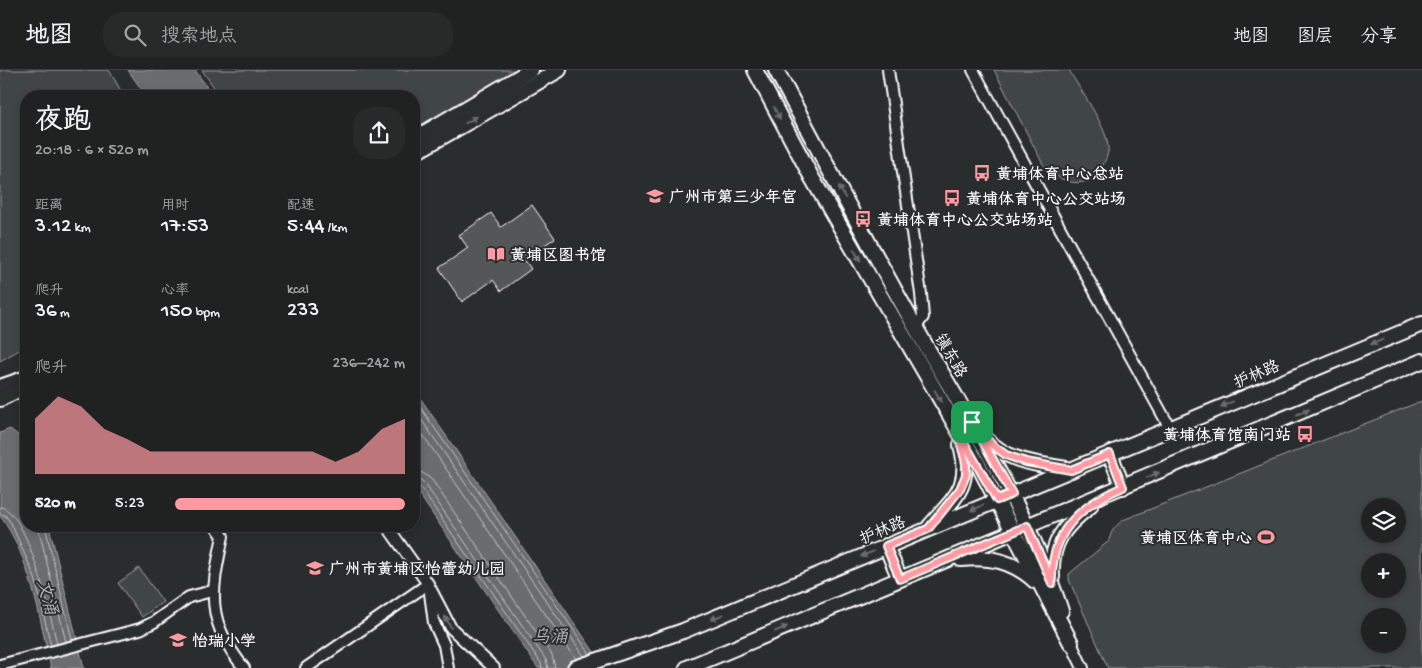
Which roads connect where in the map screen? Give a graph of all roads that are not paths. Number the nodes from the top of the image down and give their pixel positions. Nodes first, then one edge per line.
1 (531, 70) edge
2 (559, 70) edge
3 (755, 70) edge
4 (776, 70) edge
5 (888, 70) edge
6 (973, 70) edge
7 (420, 135) edge
8 (440, 138) junction
9 (420, 150) edge
10 (420, 156) edge
11 (1422, 324) edge
12 (916, 327) junction
13 (1422, 361) edge
14 (20, 380) edge
15 (0, 387) edge
16 (20, 389) edge
17 (0, 399) edge
18 (972, 422) junction
19 (1170, 428) junction
20 (957, 430) junction
21 (1110, 454) junction
22 (1071, 470) junction
23 (1123, 487) junction
24 (1012, 494) junction
25 (1105, 495) junction
26 (997, 500) junction
27 (1027, 526) junction
28 (928, 529) junction
29 (220, 532) edge
30 (391, 532) edge
31 (1014, 532) junction
32 (886, 546) junction
33 (947, 560) junction
34 (900, 579) junction
35 (428, 584) junction
36 (1046, 584) junction
37 (212, 591) junction
38 (1071, 643) joint
39 (444, 645) junction
40 (470, 647) junction
41 (0, 665) edge
42 (244, 668) edge
43 (306, 668) edge
44 (448, 668) edge
45 (455, 668) edge
46 (485, 668) edge
47 (494, 668) edge
48 (575, 668) edge
49 (687, 668) edge
50 (1083, 668) edge

1 - 7 main road
8 -> 2 main road
3 -> 20 main road, 镇东路
12 -> 4 main road, 镇东路
5 - 12 street
6 - 19 street
8 - 9 main road
8 - 10 street
11 -> 19 main road, 护林路
12 - 18 main road, 镇东路
23 -> 13 main road
14 - 15 main road
16 - 17 main road
18 - 22 main road
18 - 24 main road, 镇东路
19 - 21 main road, 护林路
20 - 26 main road, 镇东路
20 - 28 main road
21 - 22 main road, 护林路
21 - 23 main road
22 - 24 main road, 护林路
23 - 25 main road
24 - 26 main road, 护林路
24 - 27 main road, 镇东路
25 - 27 main road
25 - 36 main road
26 -> 28 main road, 护林路
26 - 31 main road, 镇东路
27 - 31 main road
27 - 36 main road, 镇东路
28 - 32 main road, 护林路
29 - 37 street
30 - 35 street
31 - 33 main road
31 - 36 main road, 镇东路
32 - 34 main road
32 -> 48 main road, 护林路
33 - 34 main road
33 - 36 main road
49 -> 34 main road
35 - 39 street
40 -> 35 street
35 - 43 street
36 - 38 main road, 镇东路
37 - 41 street
37 - 42 street
38 - 50 street
39 - 44 street
39 - 45 street
40 - 46 street
40 - 47 street

